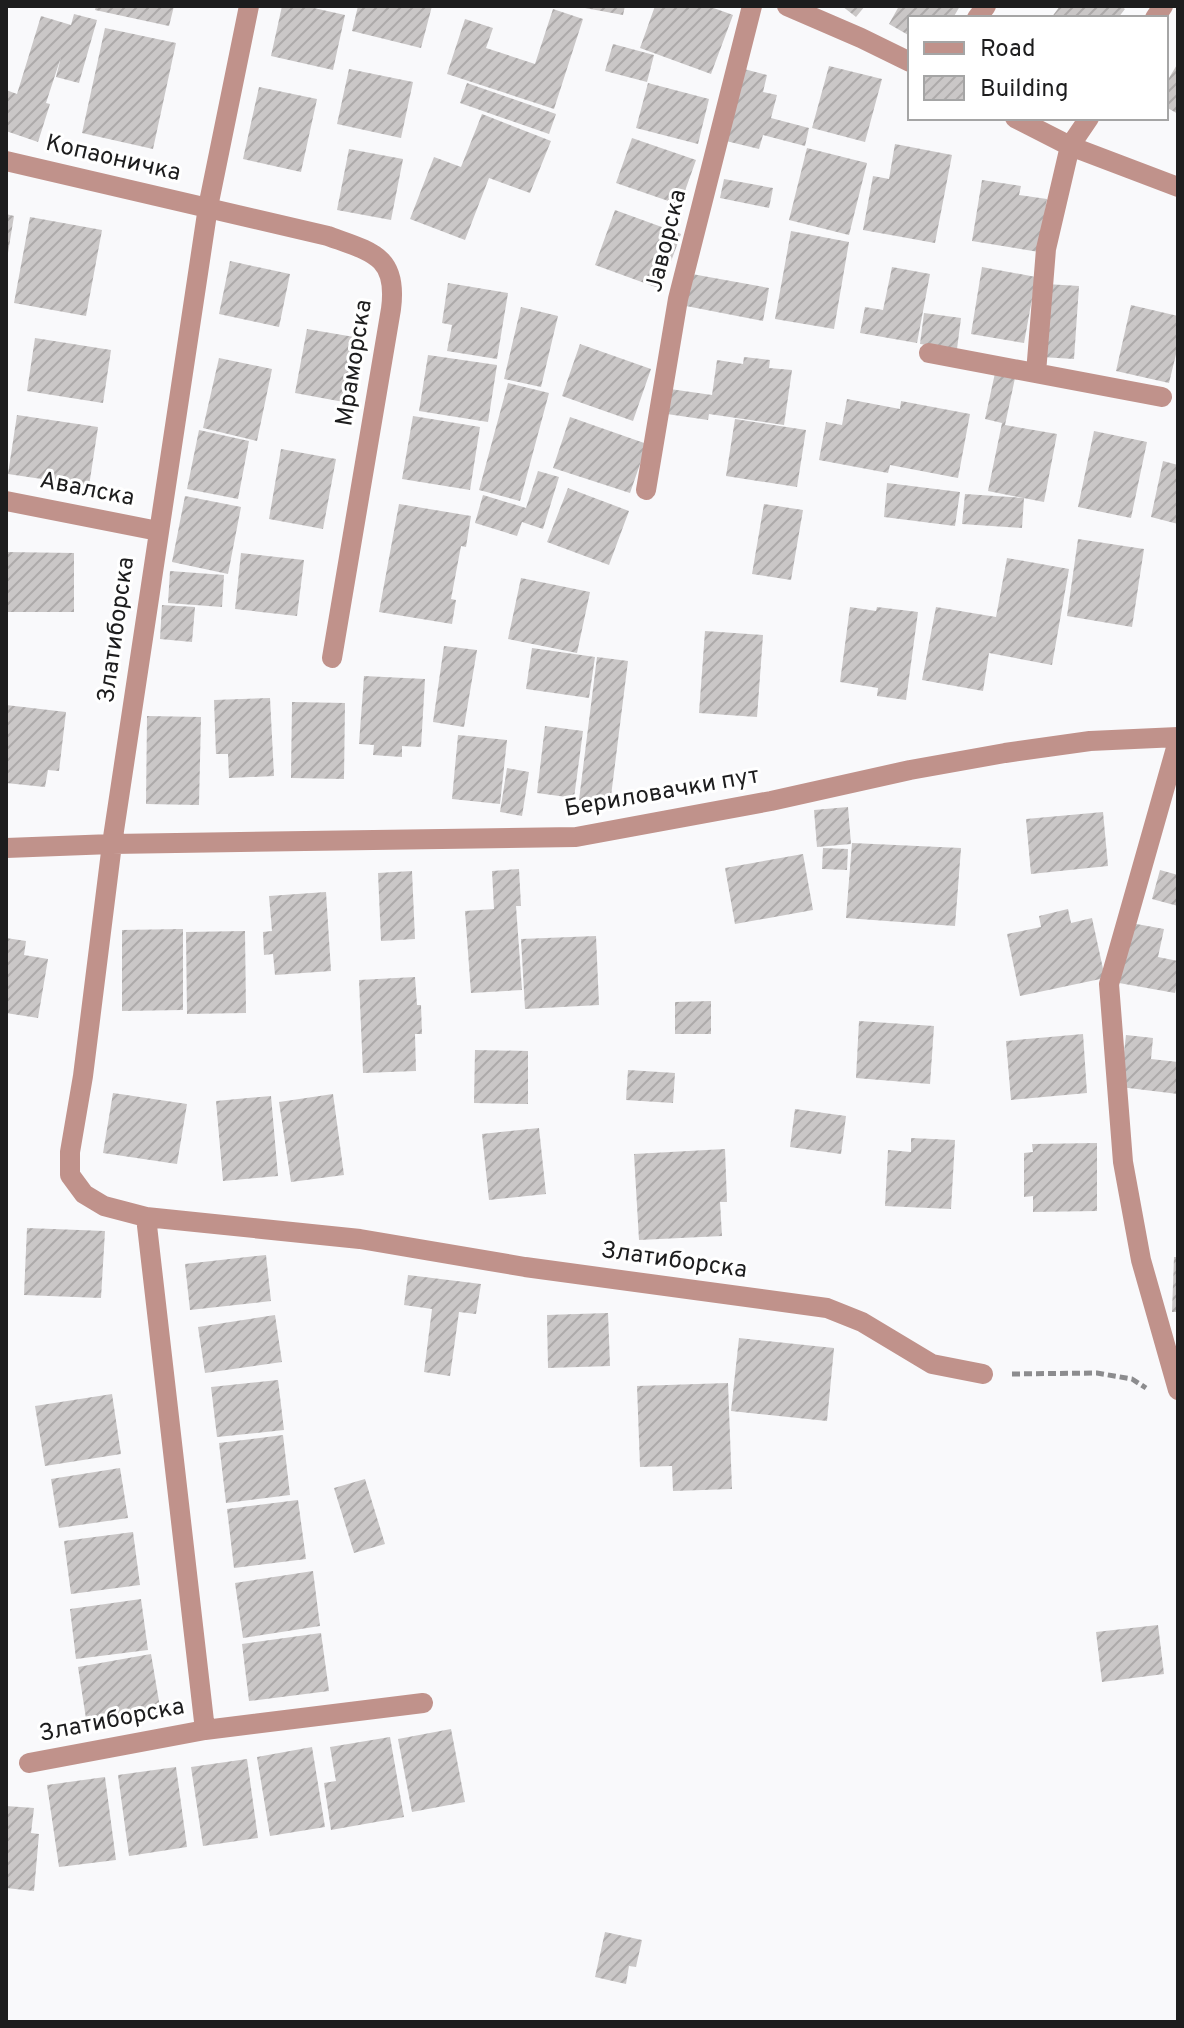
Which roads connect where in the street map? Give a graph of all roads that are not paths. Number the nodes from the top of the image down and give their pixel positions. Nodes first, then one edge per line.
1 (249, 6) edge
2 (752, 6) edge
3 (787, 6) edge
4 (908, 61) edge
5 (1019, 120) edge
6 (1088, 120) edge
7 (1070, 146) junction
8 (6, 161) edge
9 (1178, 187) edge
10 (208, 207) junction
11 (929, 353) dead end
12 (1036, 373) junction
13 (1162, 397) dead end
14 (646, 490) dead end
15 (6, 501) edge
16 (158, 531) junction
17 (332, 658) dead end
18 (1178, 739) edge
19 (112, 844) junction
20 (6, 848) edge
21 (146, 1217) junction
22 (983, 1374) road end
23 (1178, 1388) edge
24 (423, 1703) dead end
25 (205, 1730) junction
26 (29, 1763) dead end

1 - 10 street, Златиборска
2 - 14 street, Јаворска
3 - 4 street
5 - 7 street
6 - 7 street
7 - 9 street
7 - 12 street
8 - 10 street, Копаоничка
10 - 16 street, Златиборска
10 - 17 street, Мраморска
11 - 12 street
12 - 13 street
15 - 16 street, Авалска
16 - 19 street, Златиборска
18 - 19 street, Бериловачки пут
18 - 23 street
19 - 20 street, Бериловачки пут
19 - 21 street, Златиборска
21 - 22 street, Златиборска
21 - 25 street, Златиборска
24 - 25 street, Златиборска
25 - 26 street, Златиборска

